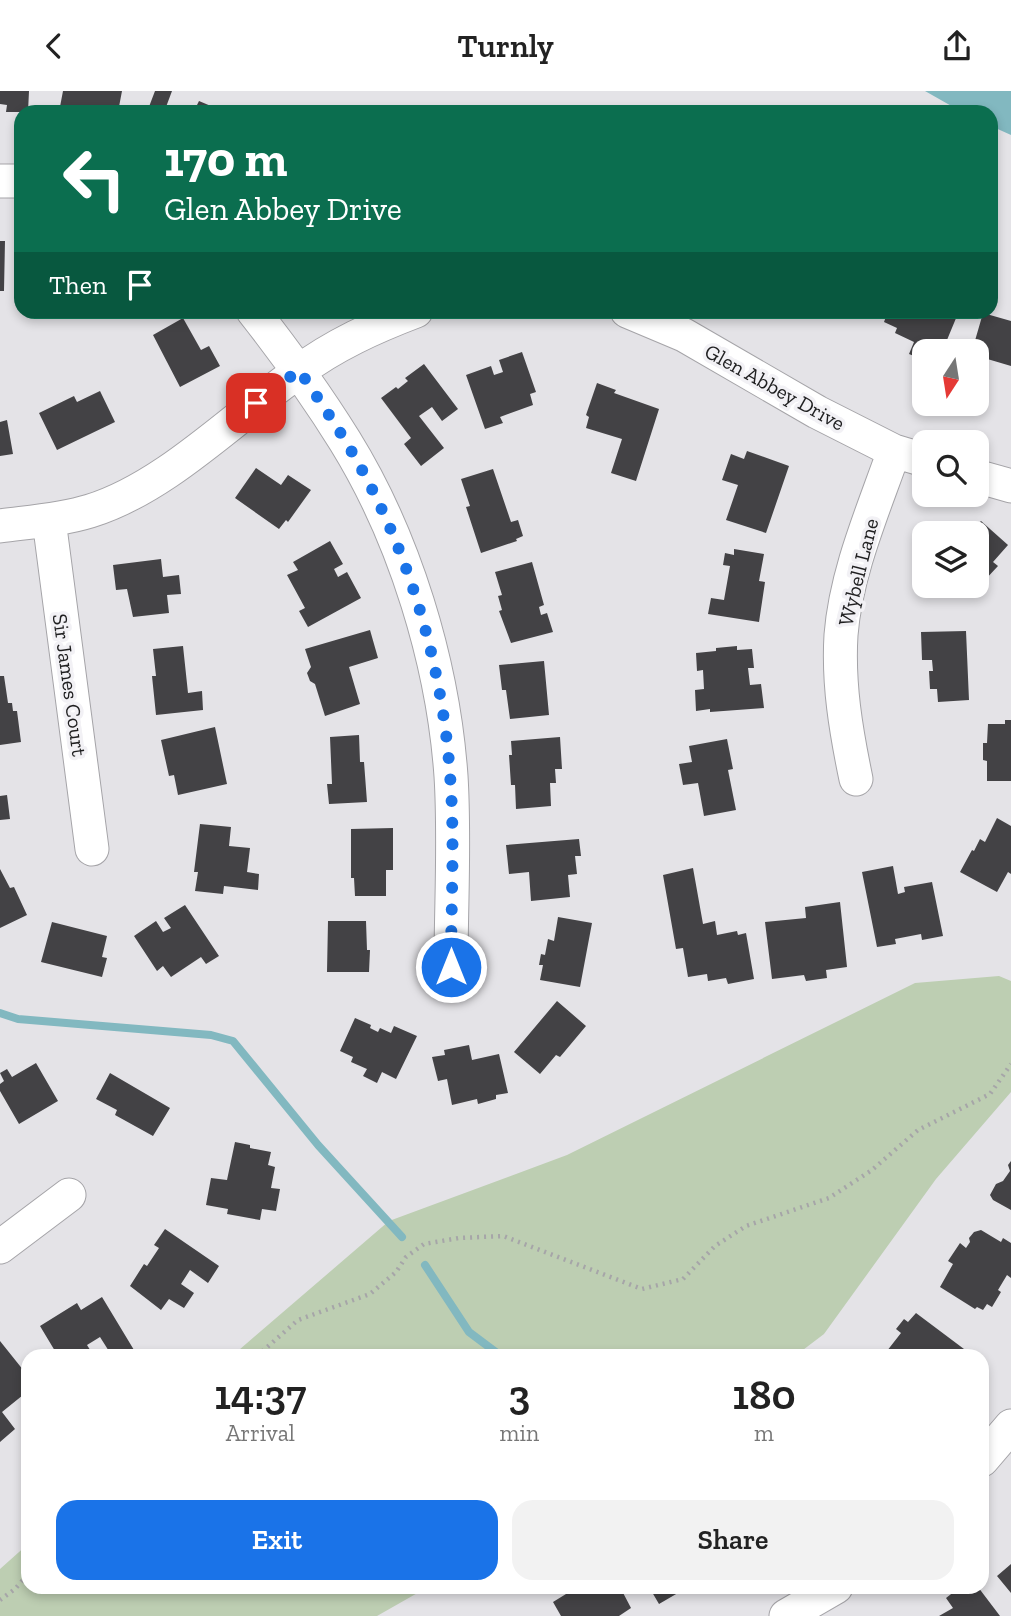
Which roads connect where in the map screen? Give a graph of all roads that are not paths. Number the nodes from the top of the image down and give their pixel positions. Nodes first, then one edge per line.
1 (259, 319) edge
2 (396, 319) edge
3 (646, 319) edge
4 (299, 370) junction
5 (909, 455) edge
6 (989, 480) edge
7 (1011, 486) edge
8 (49, 520) junction
9 (0, 526) edge
10 (856, 779) dead end
11 (92, 849) dead end
12 (451, 967) dead end
13 (69, 1195) dead end
14 (0, 1247) edge
15 (1011, 1426) edge
16 (989, 1452) edge
17 (824, 1594) edge
18 (786, 1616) edge

1 - 4 street
2 - 4 street
3 - 5 street, Glen Abbey Drive
4 - 8 street
4 - 12 street
5 - 10 street, Wybell Lane
6 - 7 street
8 - 9 street
8 - 11 street, Sir James Court
13 - 14 street
15 - 16 street
17 - 18 street

